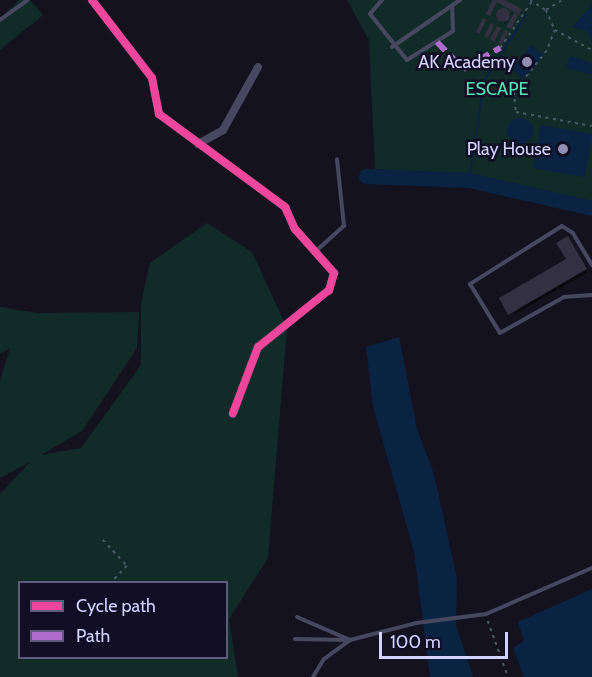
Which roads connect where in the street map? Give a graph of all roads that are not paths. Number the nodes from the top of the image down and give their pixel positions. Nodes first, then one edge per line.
1 (28, 0) edge
2 (92, 0) edge
3 (382, 0) edge
4 (460, 0) edge
5 (452, 6) junction
6 (0, 20) edge
7 (393, 47) junction
8 (258, 67) dead end
9 (198, 144) junction
10 (337, 159) dead end
11 (316, 251) junction
12 (592, 265) edge
13 (592, 295) edge
14 (233, 413) dead end
15 (592, 568) edge
16 (297, 617) dead end
17 (294, 639) dead end
18 (351, 640) junction
19 (312, 677) edge

1 - 6 lane
2 - 9 street
3 - 7 lane
4 - 5 lane
5 - 7 lane
5 - 7 lane
8 - 9 street
9 - 11 street
10 - 11 lane
11 - 14 street
12 - 13 lane
15 - 18 lane
16 - 18 lane
17 - 18 lane
18 - 19 lane

